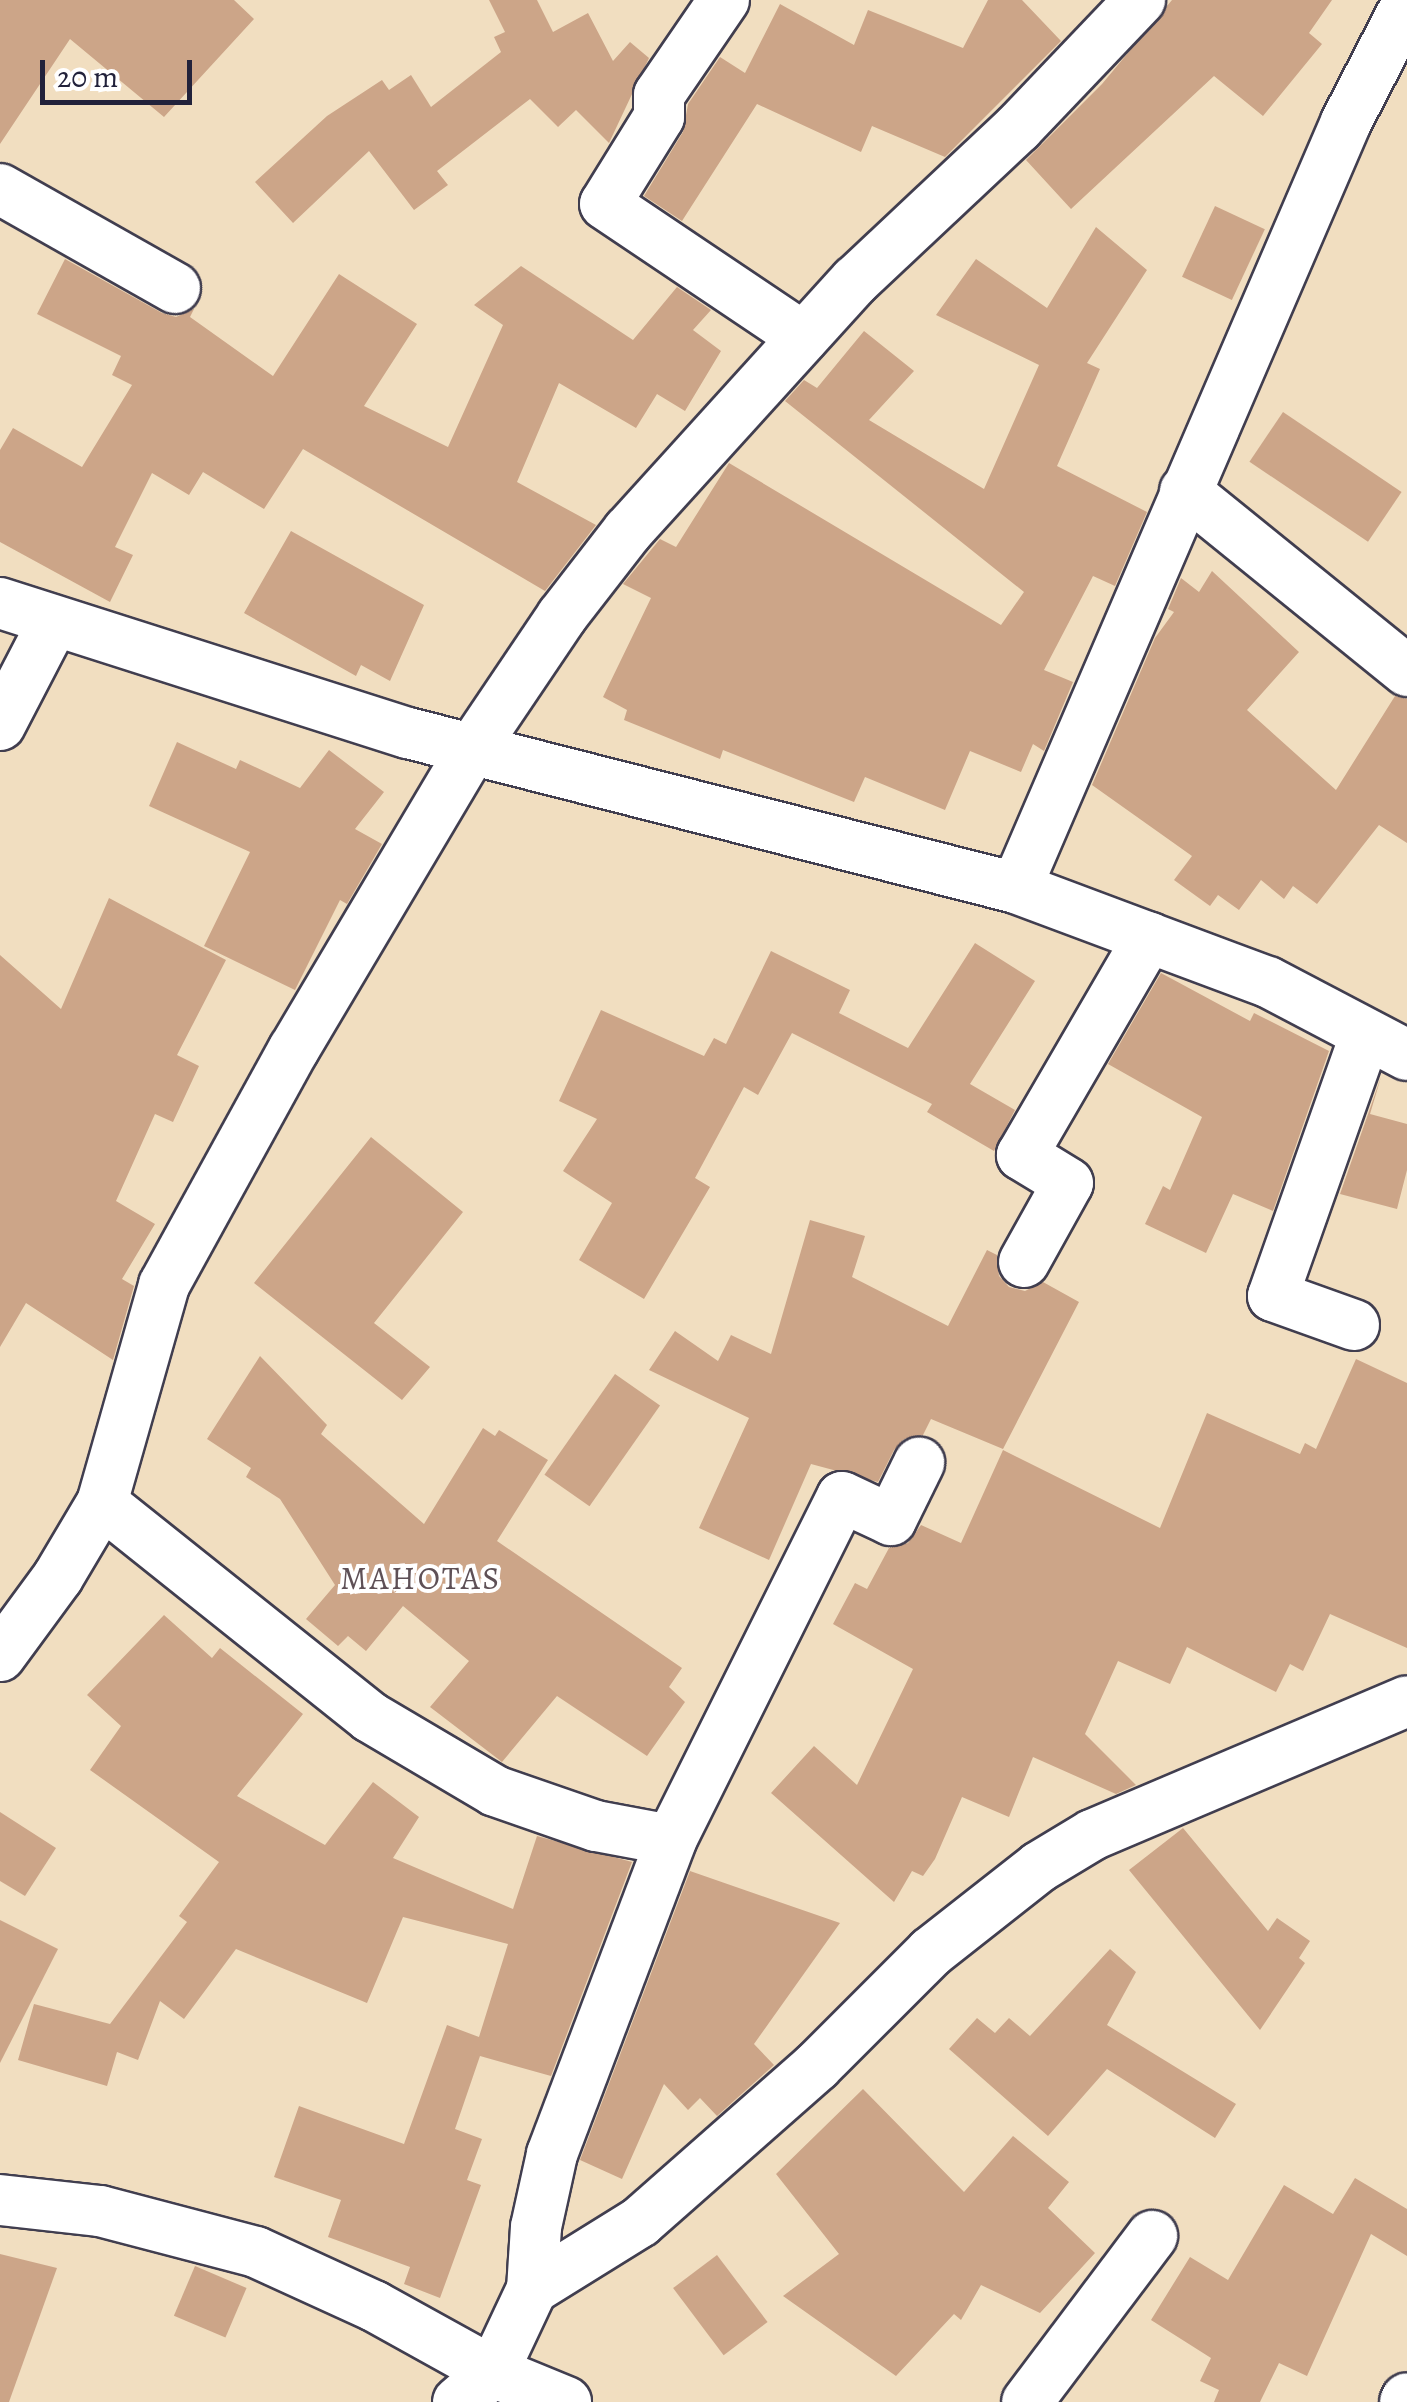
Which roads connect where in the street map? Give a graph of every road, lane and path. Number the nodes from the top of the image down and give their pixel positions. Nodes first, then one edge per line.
1 (724, 0) edge
2 (1140, 0) edge
3 (1407, 4) edge
4 (0, 188) edge
5 (175, 288) dead end
6 (803, 338) junction
7 (1185, 491) junction
8 (0, 603) edge
9 (54, 621) junction
10 (1407, 671) edge
11 (0, 725) edge
12 (473, 748) junction
13 (1016, 888) junction
14 (1149, 937) junction
15 (1387, 1045) edge
16 (1024, 1262) dead end
17 (1354, 1325) dead end
18 (919, 1463) dead end
19 (102, 1503) junction
20 (0, 1656) edge
21 (1407, 1701) edge
22 (671, 1840) junction
23 (0, 2200) edge
24 (1152, 2236) dead end
25 (532, 2289) junction
26 (476, 2387) edge
27 (566, 2402) edge
28 (1027, 2402) edge

1 - 6 street
2 - 6 street
3 - 7 street
4 - 5 street
6 - 12 street
7 - 10 street
7 - 13 street
8 - 9 street
9 - 11 street
9 - 12 street
12 - 13 street
12 - 19 street
13 - 14 street
14 - 15 street
14 - 16 street
15 - 17 street
18 - 22 street
19 - 20 street
19 - 22 street
21 - 25 street
22 - 25 street
23 - 26 street
24 - 28 street
25 - 26 street
26 - 27 street

